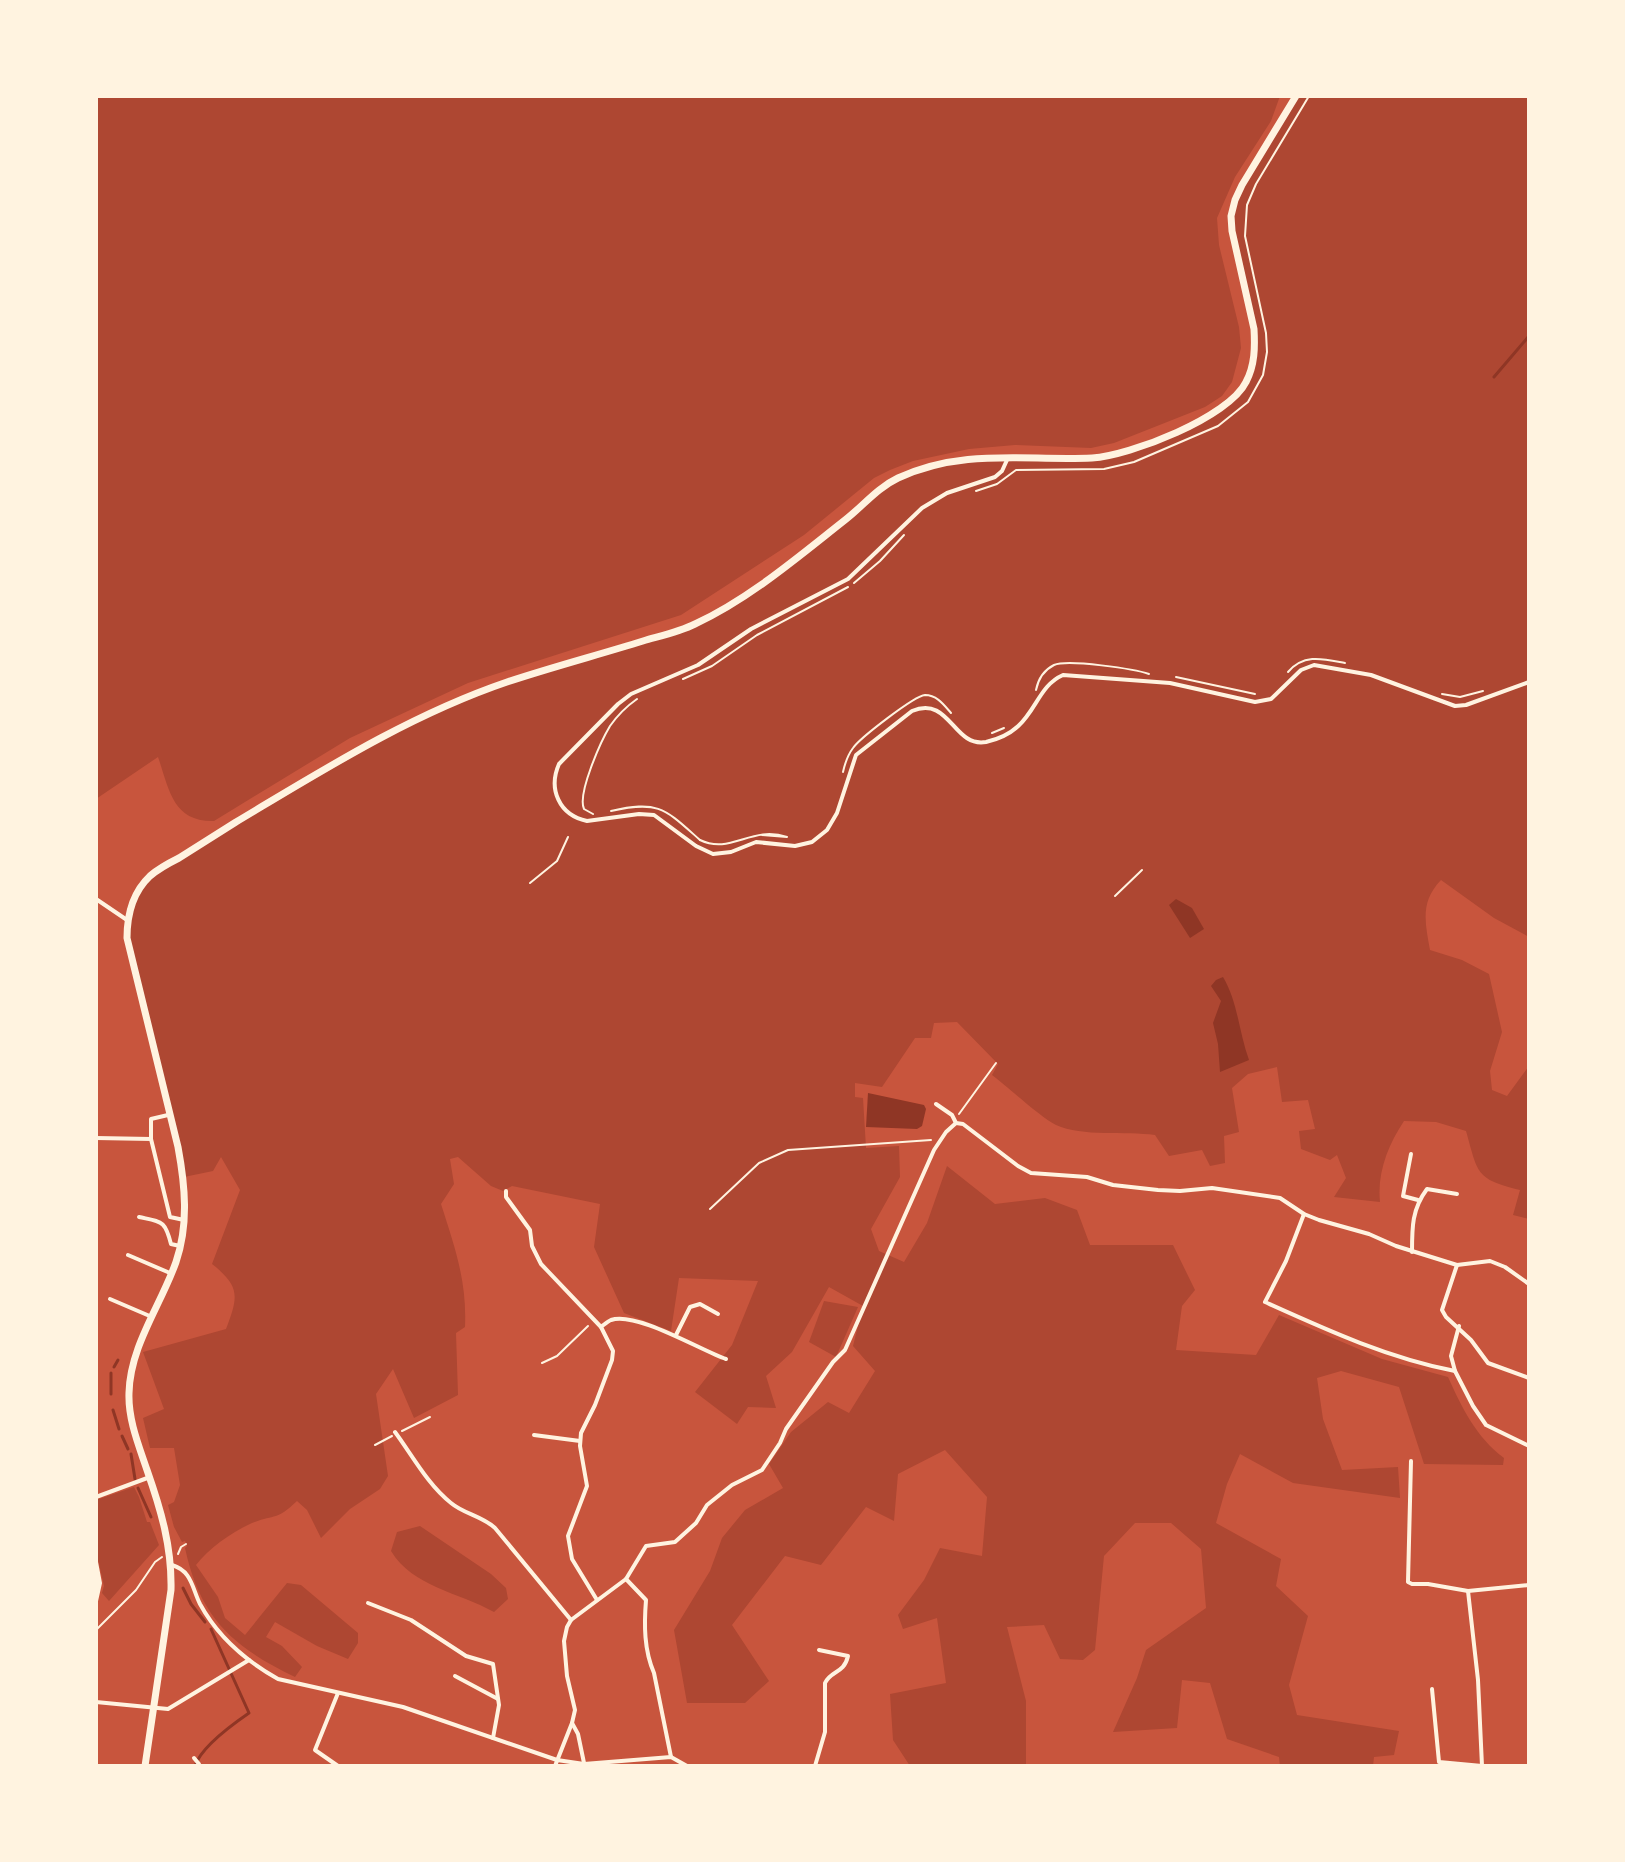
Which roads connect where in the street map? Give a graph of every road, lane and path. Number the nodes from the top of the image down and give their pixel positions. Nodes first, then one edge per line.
1 (1296, 96) edge
2 (1309, 96) edge
3 (1008, 456) junction
4 (976, 491) dead end
5 (906, 532) dead end
6 (1356, 666) dead end
7 (1150, 674) dead end
8 (1285, 676) dead end
9 (1174, 677) dead end
10 (677, 682) dead end
11 (1529, 682) edge
12 (1487, 690) dead end
13 (1035, 693) dead end
14 (1261, 694) dead end
15 (1441, 694) dead end
16 (640, 697) dead end
17 (953, 715) dead end
18 (1006, 727) dead end
19 (986, 735) dead end
20 (843, 771) dead end
21 (608, 811) dead end
22 (595, 814) dead end
23 (568, 837) dead end
24 (789, 837) dead end
25 (1142, 870) dead end
26 (530, 883) dead end
27 (1115, 896) dead end
28 (96, 899) edge
29 (127, 921) junction
30 (996, 1063) dead end
31 (936, 1104) dead end
32 (959, 1114) dead end
33 (170, 1115) junction
34 (956, 1123) junction
35 (96, 1138) edge
36 (151, 1139) junction
37 (934, 1140) dead end
38 (1411, 1154) dead end
39 (506, 1191) dead end
40 (1457, 1194) dead end
41 (1418, 1200) junction
42 (710, 1209) dead end
43 (1304, 1214) junction
44 (139, 1217) dead end
45 (184, 1220) junction
46 (180, 1246) junction
47 (1412, 1252) junction
48 (128, 1255) dead end
49 (1457, 1265) junction
50 (171, 1273) junction
51 (1529, 1284) edge
52 (110, 1299) dead end
53 (718, 1314) dead end
54 (152, 1317) junction
55 (588, 1326) dead end
56 (1459, 1326) junction
57 (601, 1327) junction
58 (676, 1335) junction
59 (726, 1359) dead end
60 (542, 1363) dead end
61 (1455, 1371) junction
62 (1529, 1378) edge
63 (430, 1417) dead end
64 (396, 1433) junction
65 (534, 1435) dead end
66 (580, 1441) junction
67 (375, 1445) dead end
68 (1529, 1446) edge
69 (1411, 1461) dead end
70 (150, 1477) junction
71 (96, 1497) edge
72 (186, 1544) dead end
73 (178, 1554) dead end
74 (164, 1557) dead end
75 (96, 1562) edge
76 (171, 1565) junction
77 (626, 1579) junction
78 (1529, 1585) edge
79 (1468, 1591) junction
80 (597, 1600) junction
81 (96, 1601) edge
82 (368, 1603) dead end
83 (571, 1620) junction
84 (96, 1630) edge
85 (819, 1650) dead end
86 (249, 1660) junction
87 (455, 1676) dead end
88 (1432, 1689) dead end
89 (338, 1693) junction
90 (499, 1700) junction
91 (96, 1702) edge
92 (154, 1709) junction
93 (572, 1723) junction
94 (493, 1738) junction
95 (671, 1757) junction
96 (194, 1758) dead end
97 (332, 1760) junction
98 (556, 1763) edge
99 (199, 1764) dead end
100 (584, 1765) edge
101 (145, 1766) edge
102 (328, 1766) edge
103 (338, 1766) edge
104 (687, 1766) edge
105 (815, 1766) edge
106 (1482, 1766) edge

1 - 3 main road
2 - 4 path
3 - 11 street
3 - 29 main road
5 - 10 path
6 - 8 path
7 - 13 path
9 - 14 path
12 - 15 path
16 - 22 path
17 - 20 path
18 - 19 path
21 - 24 path
23 - 26 path
25 - 27 path
28 - 29 street
29 - 33 main road
30 - 32 path
31 - 34 street
33 - 36 street
33 - 45 main road
34 - 43 street
34 - 77 street
35 - 36 street
36 - 45 street
37 - 42 path
38 - 41 street
39 - 57 street
40 - 41 street
41 - 47 street
43 - 47 street
43 - 61 street
44 - 46 street
45 - 46 main road
46 - 50 main road
47 - 49 street
48 - 50 street
49 - 51 street
49 - 56 street
50 - 54 main road
52 - 54 street
53 - 58 street
54 - 70 main road
55 - 60 path
56 - 61 street
56 - 62 street
57 - 58 street
57 - 66 street
58 - 59 street
61 - 68 street
63 - 64 path
64 - 67 path
64 - 83 street
65 - 66 street
66 - 80 street
69 - 79 street
70 - 71 street
70 - 76 main road
72 - 73 path
74 - 84 path
75 - 81 street
76 - 86 street
76 - 92 main road
77 - 80 street
77 - 95 street
78 - 79 street
79 - 106 street
80 - 83 street
82 - 90 street
83 - 93 street
85 - 105 street
86 - 89 street
86 - 92 street
87 - 90 street
88 - 106 street
89 - 94 street
89 - 97 street
90 - 94 street
91 - 92 street
92 - 101 main road
93 - 98 street
93 - 100 street
94 - 98 street
95 - 100 street
95 - 104 street
96 - 99 street
97 - 102 street
97 - 103 street
98 - 100 street

